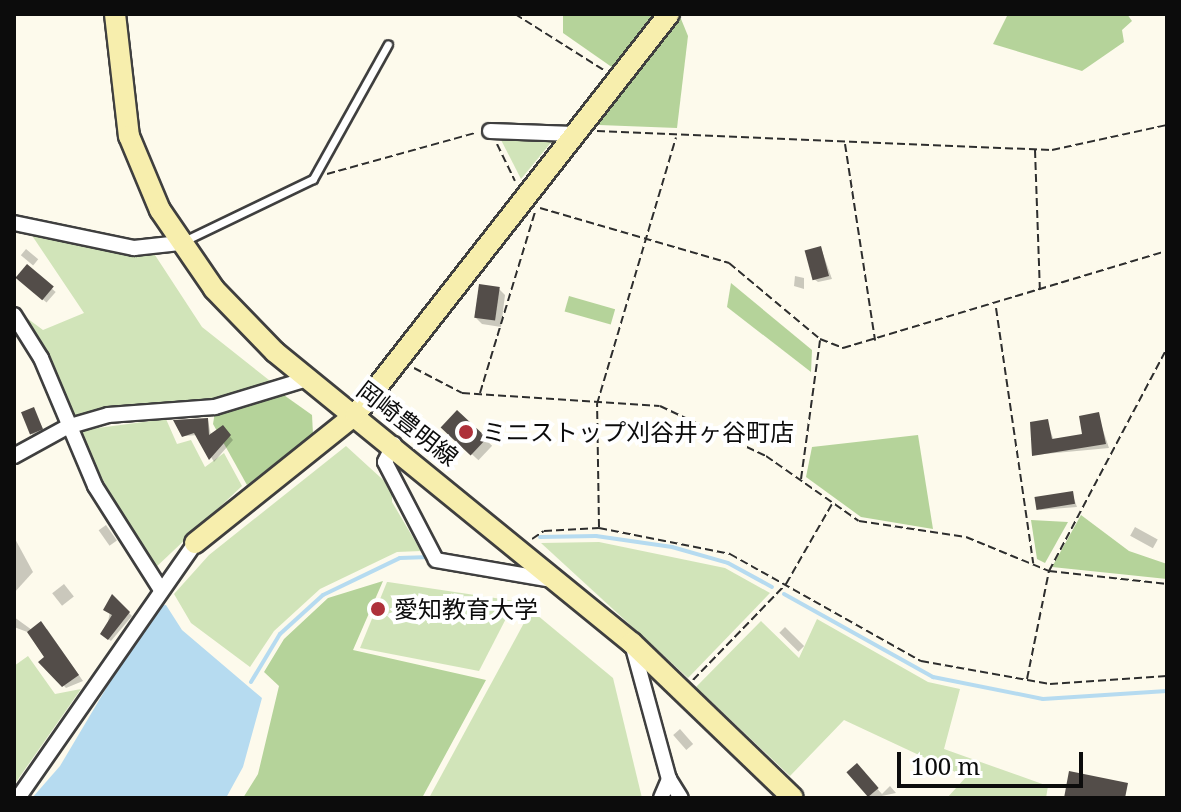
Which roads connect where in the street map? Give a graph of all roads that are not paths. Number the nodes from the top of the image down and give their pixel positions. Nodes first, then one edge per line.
1 (115, 14) edge
2 (669, 14) edge
3 (388, 44) dead end
4 (577, 130) junction
5 (490, 131) road end
6 (20, 225) edge
7 (14, 241) edge
8 (180, 243) junction
9 (15, 318) edge
10 (307, 379) junction
11 (356, 414) junction
12 (67, 427) junction
13 (394, 444) junction
14 (14, 456) edge
15 (195, 543) joint
16 (561, 581) junction
17 (161, 590) junction
18 (632, 643) junction
19 (669, 779) junction
20 (18, 798) edge
21 (661, 798) edge
22 (681, 798) edge
23 (793, 798) edge

1 - 8 main road, 岡崎豊明線
2 - 4 main road
3 - 8 lane
4 - 5 street
4 - 11 main road
6 - 7 street
6 - 8 street
8 - 10 main road, 岡崎豊明線
9 - 12 street
10 - 11 main road, 岡崎豊明線
10 - 12 street
11 - 13 main road, 岡崎豊明線
11 - 15 main road
12 - 14 street
12 - 17 street
13 - 16 main road, 岡崎豊明線
13 - 16 street
15 - 17 street
16 - 18 main road, 岡崎豊明線
17 - 20 street
18 - 19 street
18 - 23 main road, 岡崎豊明線
19 - 21 street
19 - 22 street

